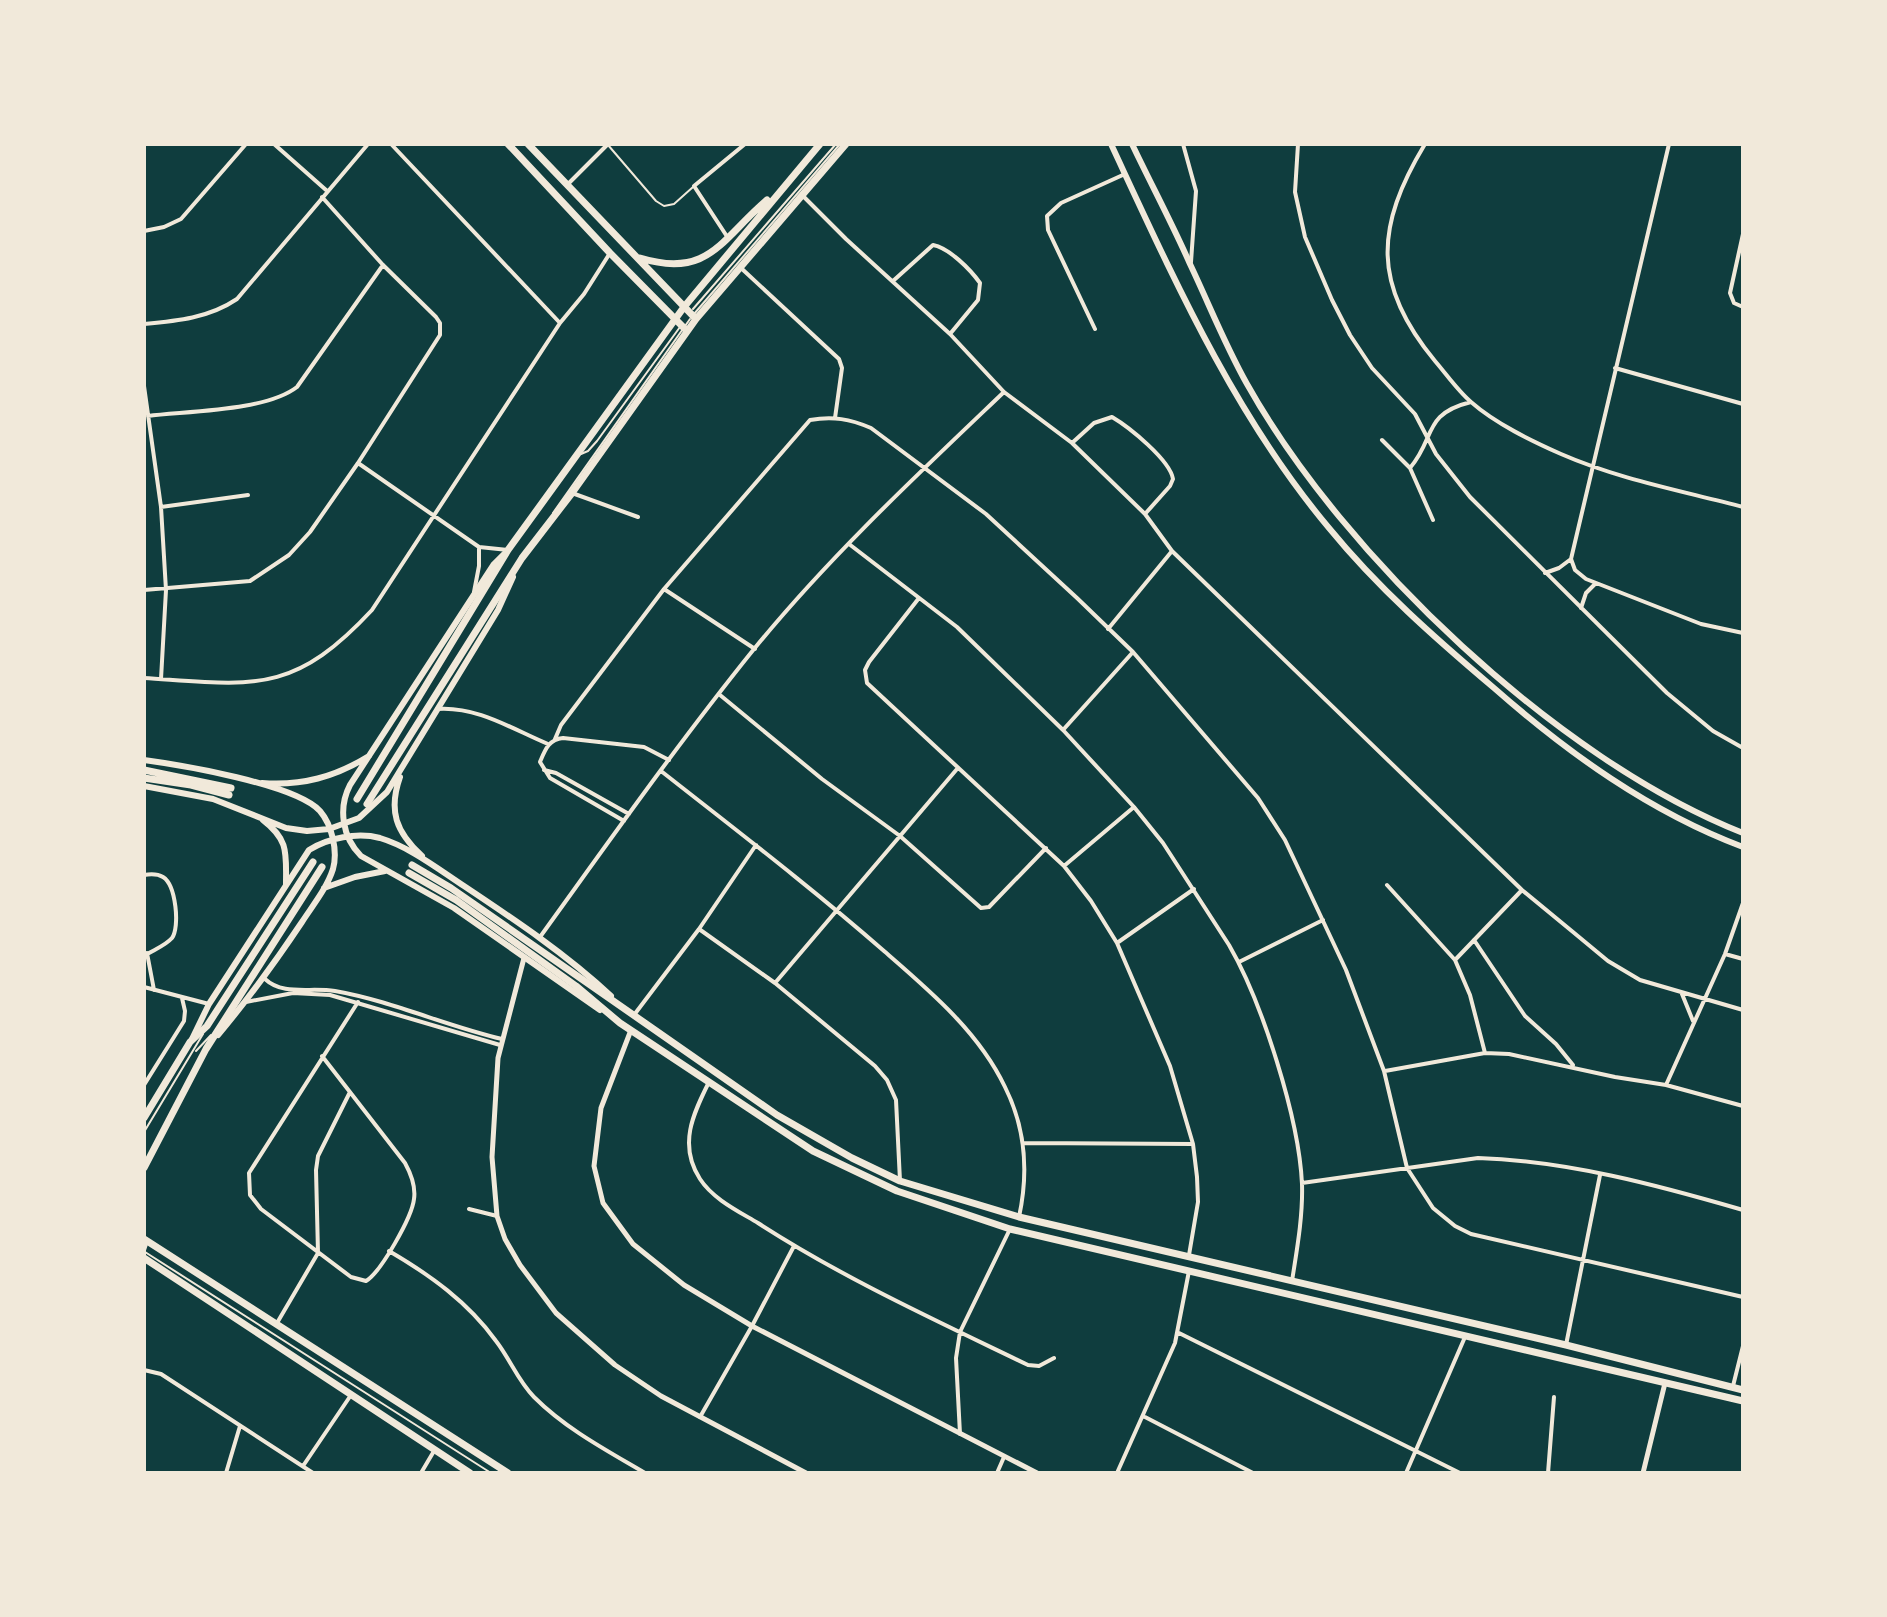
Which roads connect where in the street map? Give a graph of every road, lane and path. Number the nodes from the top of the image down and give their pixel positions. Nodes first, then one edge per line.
1 (246, 144) edge
2 (274, 144) edge
3 (368, 144) edge
4 (391, 144) edge
5 (508, 144) edge
6 (528, 144) edge
7 (608, 144) edge
8 (745, 144) edge
9 (820, 144) edge
10 (841, 144) edge
11 (1111, 144) edge
12 (1132, 144) edge
13 (1183, 144) edge
14 (1298, 144) edge
15 (1425, 144) edge
16 (1669, 144) edge
17 (1125, 174) junction
18 (567, 185) junction
19 (694, 186) junction
20 (781, 189) junction
21 (327, 191) junction
22 (802, 195) junction
23 (322, 197) junction
24 (144, 231) edge
25 (1743, 234) edge
26 (728, 238) junction
27 (610, 253) junction
28 (637, 257) junction
29 (383, 265) junction
30 (1191, 265) junction
31 (740, 266) junction
32 (893, 281) junction
33 (1743, 307) edge
34 (691, 313) junction
35 (560, 323) junction
36 (144, 324) edge
37 (682, 326) junction
38 (1095, 329) dead end
39 (950, 334) junction
40 (1615, 368) junction
41 (144, 386) edge
42 (1004, 392) junction
43 (1471, 402) junction
44 (1743, 404) edge
45 (148, 416) junction
46 (835, 418) junction
47 (1427, 434) junction
48 (1382, 440) dead end
49 (1072, 443) junction
50 (358, 463) junction
51 (1592, 466) junction
52 (1410, 468) junction
53 (924, 469) junction
54 (572, 493) junction
55 (248, 495) dead end
56 (161, 507) junction
57 (1743, 507) edge
58 (1145, 514) junction
59 (434, 515) junction
60 (638, 517) dead end
61 (1433, 520) dead end
62 (550, 522) junction
63 (849, 544) junction
64 (479, 547) junction
65 (508, 550) junction
66 (1172, 551) junction
67 (522, 558) junction
68 (1571, 559) junction
69 (1545, 573) junction
70 (1596, 583) junction
71 (664, 589) junction
72 (144, 590) edge
73 (166, 590) junction
74 (472, 597) junction
75 (919, 598) junction
76 (1580, 609) junction
77 (1108, 629) junction
78 (1743, 633) edge
79 (755, 649) junction
80 (1133, 652) junction
81 (144, 678) edge
82 (161, 679) junction
83 (720, 695) junction
84 (437, 709) junction
85 (1063, 730) junction
86 (555, 739) junction
87 (548, 745) junction
88 (1743, 748) edge
89 (372, 754) junction
90 (144, 760) edge
91 (669, 760) junction
92 (405, 762) junction
93 (957, 769) junction
94 (144, 770) edge
95 (544, 770) junction
96 (661, 771) junction
97 (144, 778) edge
98 (253, 782) junction
99 (144, 786) edge
100 (357, 799) dead end
101 (367, 804) dead end
102 (1134, 807) junction
103 (254, 814) junction
104 (629, 814) junction
105 (624, 821) junction
106 (345, 824) junction
107 (329, 829) junction
108 (1743, 833) edge
109 (900, 836) junction
110 (348, 837) junction
111 (334, 840) junction
112 (756, 845) junction
113 (1743, 847) edge
114 (1046, 848) junction
115 (313, 862) dead end
116 (431, 864) junction
117 (1064, 866) junction
118 (322, 867) dead end
119 (385, 871) junction
120 (145, 874) edge
121 (1387, 885) dead end
122 (286, 888) junction
123 (324, 888) junction
124 (1194, 889) junction
125 (1522, 890) junction
126 (1743, 903) edge
127 (836, 909) junction
128 (1323, 920) junction
129 (699, 929) junction
130 (540, 937) junction
131 (1474, 940) junction
132 (1117, 943) junction
133 (1725, 954) junction
134 (146, 955) edge
135 (524, 958) junction
136 (1743, 959) edge
137 (1455, 960) junction
138 (1239, 962) junction
139 (265, 979) junction
140 (775, 983) junction
141 (144, 987) edge
142 (154, 990) junction
143 (331, 993) junction
144 (1681, 993) junction
145 (182, 998) junction
146 (1705, 999) junction
147 (246, 1002) junction
148 (358, 1002) junction
149 (209, 1004) junction
150 (619, 1004) junction
151 (1743, 1010) edge
152 (410, 1014) junction
153 (634, 1015) junction
154 (1693, 1021) junction
155 (223, 1022) junction
156 (620, 1023) junction
157 (207, 1026) junction
158 (631, 1030) junction
159 (190, 1042) junction
160 (501, 1042) junction
161 (206, 1049) junction
162 (1485, 1053) junction
163 (192, 1055) junction
164 (322, 1056) junction
165 (1575, 1067) junction
166 (1384, 1071) junction
167 (709, 1082) junction
168 (144, 1085) edge
169 (1666, 1085) junction
170 (350, 1092) junction
171 (1743, 1106) edge
172 (144, 1118) edge
173 (144, 1132) edge
174 (1024, 1143) junction
175 (1193, 1144) junction
176 (144, 1168) edge
177 (1407, 1168) junction
178 (1600, 1175) junction
179 (900, 1181) junction
180 (1302, 1183) junction
181 (469, 1209) dead end
182 (1743, 1210) edge
183 (497, 1216) junction
184 (1019, 1217) junction
185 (1010, 1229) junction
186 (146, 1240) edge
187 (794, 1246) junction
188 (144, 1251) edge
189 (389, 1251) junction
190 (318, 1253) junction
191 (1188, 1257) junction
192 (144, 1258) edge
193 (1584, 1259) junction
194 (1189, 1271) junction
195 (1292, 1281) junction
196 (1743, 1297) edge
197 (277, 1323) junction
198 (752, 1326) junction
199 (960, 1332) junction
200 (1179, 1333) junction
201 (1466, 1335) junction
202 (1566, 1345) junction
203 (1743, 1346) edge
204 (1054, 1358) dead end
205 (144, 1370) edge
206 (1665, 1383) junction
207 (1733, 1387) junction
208 (1743, 1390) edge
209 (351, 1395) junction
210 (1554, 1397) dead end
211 (1743, 1401) edge
212 (700, 1417) junction
213 (1144, 1417) junction
214 (240, 1426) junction
215 (960, 1434) junction
216 (435, 1450) junction
217 (1415, 1453) junction
218 (1004, 1457) junction
219 (303, 1466) junction
220 (226, 1473) edge
221 (313, 1473) edge
222 (421, 1473) edge
223 (470, 1473) edge
224 (491, 1473) edge
225 (508, 1473) edge
226 (645, 1473) edge
227 (806, 1473) edge
228 (997, 1473) edge
229 (1037, 1473) edge
230 (1117, 1473) edge
231 (1253, 1473) edge
232 (1406, 1473) edge
233 (1460, 1473) edge
234 (1548, 1473) edge
235 (1643, 1473) edge

1 - 24 street
2 - 21 street
3 - 21 street
4 - 35 street
5 - 27 main road
6 - 18 main road
7 - 18 street
7 - 19 lane
8 - 19 street
9 - 20 main road
10 - 22 main road
10 - 34 lane
11 - 17 main road
12 - 30 main road
13 - 30 street
14 - 47 street
15 - 43 street
16 - 40 street
17 - 38 street
17 - 113 main road
18 - 28 main road
19 - 26 street
20 - 26 main road
20 - 34 main road
21 - 23 street
22 - 31 main road
22 - 32 street
23 - 29 street
23 - 36 street
25 - 33 street
26 - 28 main road
27 - 35 street
27 - 37 main road
28 - 34 main road
29 - 45 street
29 - 50 street
30 - 108 main road
31 - 34 main road
31 - 46 street
32 - 39 street
32 - 39 street
34 - 37 main road
34 - 37 main road
35 - 59 street
37 - 54 main road
37 - 62 lane
37 - 65 main road
39 - 42 street
40 - 44 street
40 - 51 street
41 - 45 street
42 - 49 street
42 - 53 street
43 - 47 street
43 - 51 street
45 - 56 street
46 - 53 street
46 - 71 street
47 - 52 street
47 - 69 street
48 - 52 street
49 - 58 street
49 - 58 street
50 - 59 street
50 - 73 street
51 - 57 street
51 - 68 street
52 - 61 street
53 - 63 street
53 - 77 street
54 - 60 street
54 - 62 main road
55 - 56 street
56 - 73 street
58 - 66 street
59 - 64 street
59 - 82 street
62 - 67 main road
63 - 75 street
63 - 79 street
64 - 65 street
64 - 74 street
65 - 74 main road
65 - 100 main road
66 - 77 street
66 - 125 street
67 - 84 main road
67 - 101 main road
68 - 69 street
68 - 70 street
69 - 76 street
70 - 76 street
70 - 78 street
71 - 79 street
71 - 86 street
72 - 73 street
73 - 82 street
74 - 89 main road
75 - 85 street
75 - 93 street
76 - 88 street
77 - 80 street
79 - 83 street
80 - 85 street
80 - 128 street
81 - 82 street
83 - 91 street
83 - 109 street
84 - 87 street
84 - 92 main road
85 - 102 street
86 - 87 street
86 - 91 street
87 - 95 street
89 - 98 main road
89 - 106 main road
90 - 98 main road
91 - 96 street
92 - 106 main road
92 - 116 main road
93 - 109 street
93 - 114 street
94 - 97 main road
95 - 104 street
95 - 105 street
96 - 104 street
96 - 112 street
98 - 107 main road
99 - 103 main road
102 - 117 street
102 - 124 street
103 - 107 main road
103 - 122 main road
104 - 105 street
105 - 130 street
106 - 107 main road
106 - 110 main road
107 - 111 main road
109 - 114 street
109 - 127 street
110 - 111 main road
110 - 116 main road
110 - 119 main road
111 - 122 main road
111 - 123 main road
112 - 127 street
112 - 129 street
114 - 117 street
115 - 157 main road
116 - 130 main road
117 - 132 street
118 - 155 main road
119 - 123 main road
119 - 135 main road
120 - 134 street
121 - 137 street
122 - 149 main road
123 - 139 main road
124 - 132 street
124 - 138 street
125 - 131 street
125 - 144 street
126 - 133 street
127 - 140 street
127 - 174 street
128 - 138 street
128 - 166 street
129 - 140 street
129 - 153 street
130 - 150 main road
131 - 137 street
131 - 165 street
132 - 175 street
133 - 136 street
133 - 146 street
134 - 142 street
135 - 156 main road
135 - 160 street
137 - 162 street
138 - 180 street
139 - 143 street
139 - 147 main road
140 - 179 street
141 - 142 street
142 - 145 street
143 - 147 street
143 - 148 street
143 - 152 street
144 - 146 street
144 - 154 street
145 - 149 street
145 - 168 street
146 - 151 street
146 - 154 street
147 - 161 main road
148 - 152 street
148 - 164 street
149 - 159 main road
150 - 153 main road
150 - 156 main road
152 - 160 street
153 - 179 main road
154 - 169 street
155 - 161 main road
155 - 163 lane
156 - 158 main road
157 - 159 main road
157 - 163 lane
158 - 167 main road
158 - 198 street
159 - 172 main road
160 - 183 street
161 - 176 main road
162 - 165 street
162 - 166 street
163 - 173 lane
164 - 170 street
164 - 190 street
165 - 169 street
166 - 177 street
167 - 185 main road
167 - 187 street
169 - 171 street
170 - 189 street
170 - 190 street
174 - 175 street
174 - 184 street
175 - 191 street
177 - 178 street
177 - 180 street
177 - 193 street
178 - 182 street
178 - 193 street
179 - 184 main road
180 - 195 street
181 - 183 street
183 - 212 street
184 - 191 main road
185 - 194 main road
185 - 199 street
186 - 188 street
186 - 197 main road
187 - 198 street
187 - 199 street
188 - 224 lane
189 - 190 street
189 - 226 street
190 - 197 street
191 - 195 main road
192 - 209 main road
193 - 196 street
193 - 202 street
194 - 200 street
194 - 201 main road
195 - 202 main road
197 - 225 main road
198 - 212 street
198 - 215 street
199 - 204 street
199 - 215 street
200 - 213 street
200 - 217 street
201 - 206 main road
201 - 217 street
202 - 207 main road
203 - 207 street
205 - 214 street
206 - 211 main road
206 - 235 street
207 - 208 main road
209 - 216 main road
209 - 219 street
210 - 234 street
212 - 227 street
213 - 230 street
213 - 231 street
214 - 219 street
214 - 220 street
215 - 218 street
216 - 222 street
216 - 223 main road
217 - 232 street
217 - 233 street
218 - 228 street
218 - 229 street
219 - 221 street

